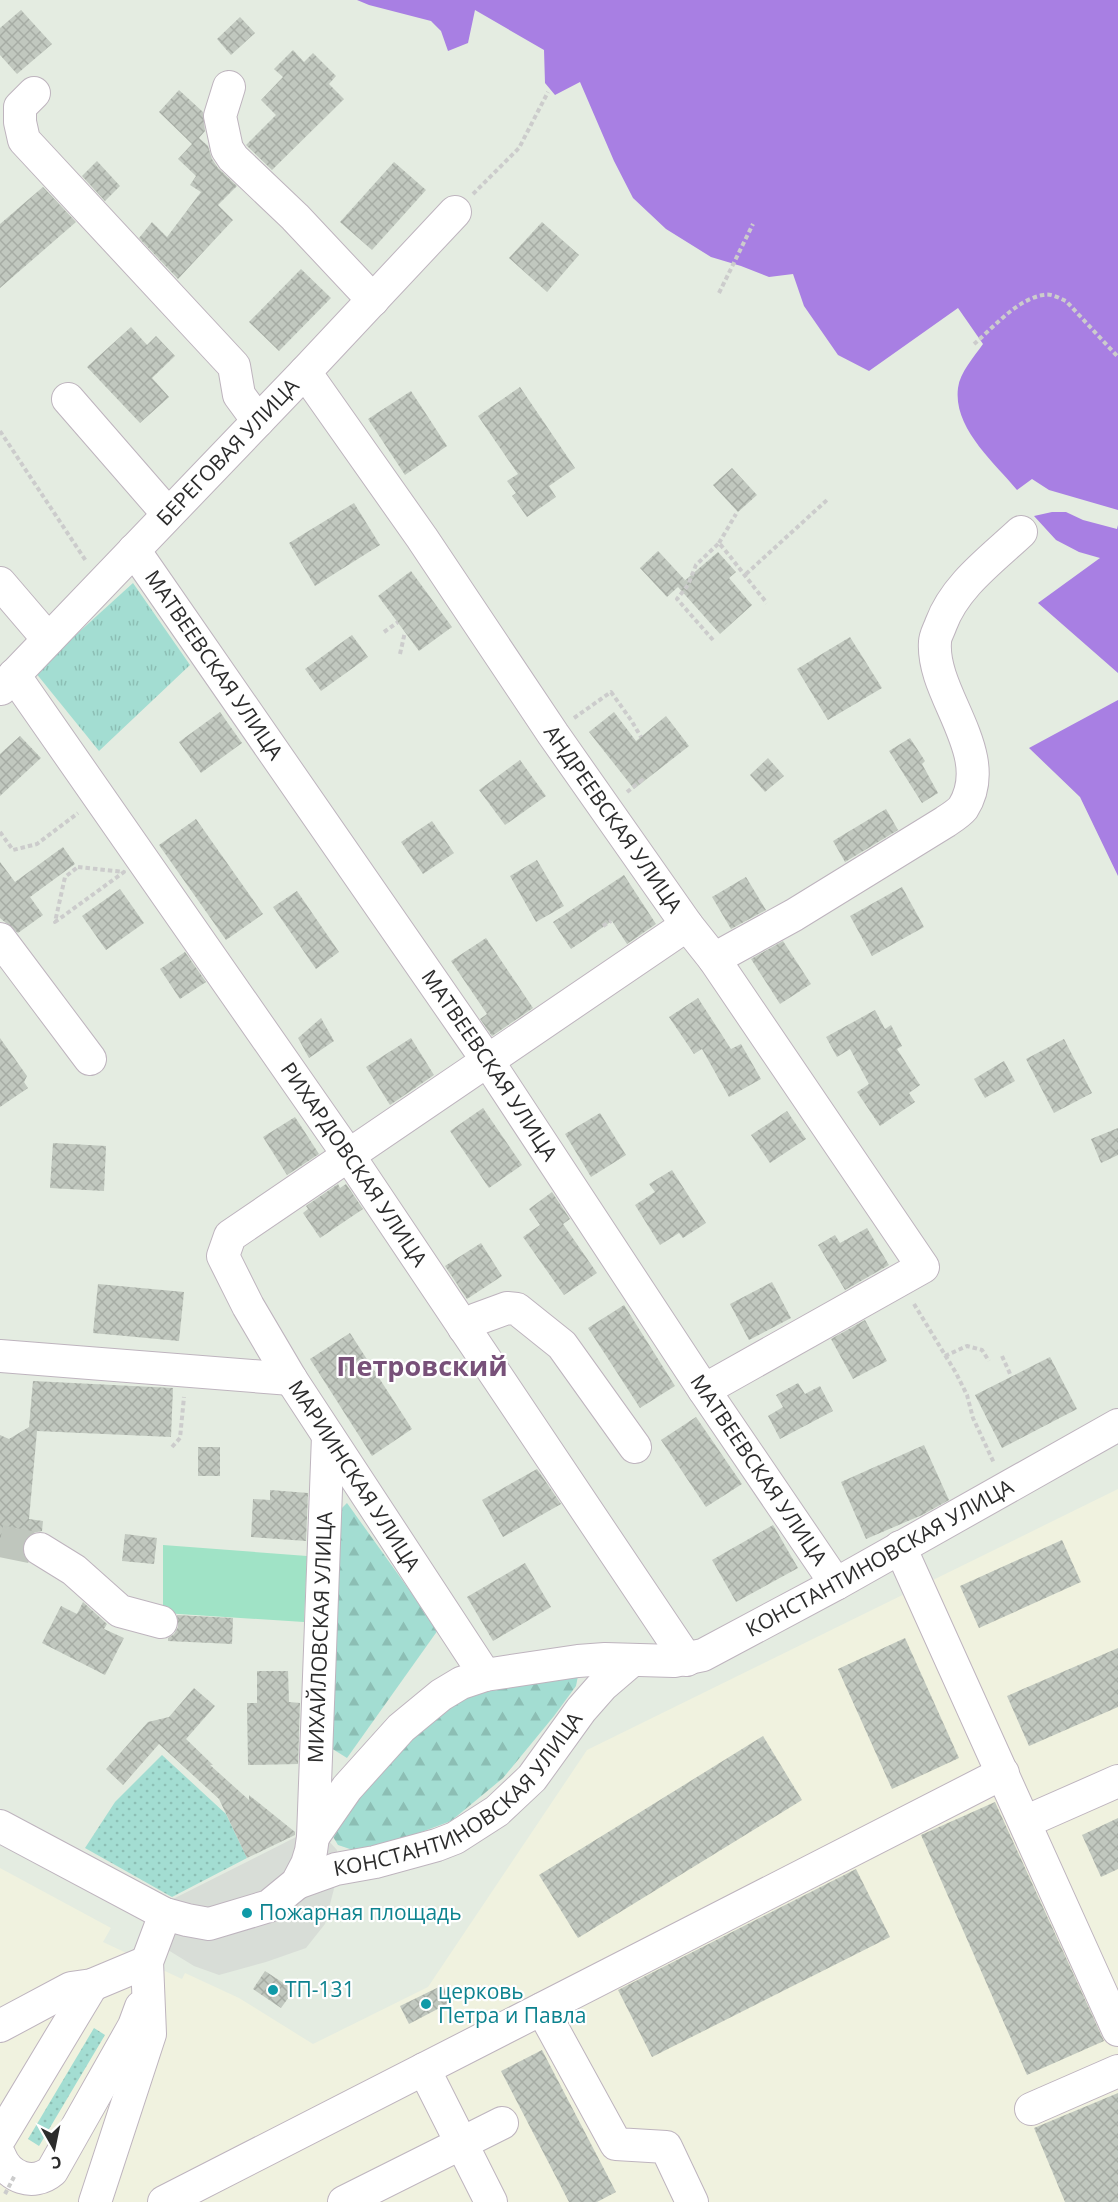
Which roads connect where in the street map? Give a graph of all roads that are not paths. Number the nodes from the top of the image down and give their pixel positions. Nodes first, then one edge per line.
1 (229, 87) dead end
2 (34, 93) dead end
3 (455, 212) road end
4 (373, 300) junction
5 (305, 372) junction
6 (68, 399) dead end
7 (258, 421) junction
8 (168, 514) junction
9 (1021, 532) dead end
10 (134, 550) junction
11 (0, 583) edge
12 (48, 639) junction
13 (7, 682) edge
14 (687, 925) junction
15 (0, 939) edge
16 (714, 959) junction
17 (90, 1059) dead end
18 (487, 1060) junction
19 (349, 1156) junction
20 (464, 1328) junction
21 (0, 1356) edge
22 (291, 1379) junction
23 (704, 1390) junction
24 (1118, 1425) edge
25 (328, 1436) junction
26 (635, 1447) dead end
27 (900, 1547) junction
28 (40, 1549) tunnel mouth
29 (836, 1584) junction
30 (161, 1622) dead end
31 (687, 1660) junction
32 (632, 1661) junction
33 (485, 1675) junction
34 (1003, 1773) junction
35 (1118, 1781) edge
36 (1025, 1822) junction
37 (0, 1826) edge
38 (313, 1837) junction
39 (297, 1882) junction
40 (165, 1914) junction
41 (147, 1962) junction
42 (92, 1985) junction
43 (148, 1993) junction
44 (542, 2009) junction
45 (0, 2026) edge
46 (1118, 2030) edge
47 (424, 2069) junction
48 (1118, 2071) edge
49 (1031, 2109) dead end
50 (502, 2123) dead end
51 (0, 2138) edge
52 (462, 2144) junction
53 (6, 2175) edge
54 (95, 2202) edge
55 (164, 2202) edge
56 (344, 2202) edge
57 (491, 2202) edge
58 (692, 2202) edge

1 - 4 street
2 - 7 street
3 - 4 street, БЕРЕГОВАЯ УЛИЦА
4 - 5 street, БЕРЕГОВАЯ УЛИЦА
5 - 7 street, БЕРЕГОВАЯ УЛИЦА
5 - 14 street, АНДРЕЕВСКАЯ УЛИЦА
6 - 8 street
7 - 8 street, БЕРЕГОВАЯ УЛИЦА
8 - 10 street, БЕРЕГОВАЯ УЛИЦА
9 - 16 street
10 - 12 street, БЕРЕГОВАЯ УЛИЦА
10 - 18 street, МАТВЕЕВСКАЯ УЛИЦА
11 - 12 street
12 - 13 street, БЕРЕГОВАЯ УЛИЦА
13 - 19 street, РИХАРДОВСКАЯ УЛИЦА
14 - 16 street, АНДРЕЕВСКАЯ УЛИЦА
14 - 18 street
15 - 17 street
16 - 23 street, АНДРЕЕВСКАЯ УЛИЦА
18 - 19 street
18 - 23 street, МАТВЕЕВСКАЯ УЛИЦА
19 - 20 street, РИХАРДОВСКАЯ УЛИЦА
19 - 22 street, МАРИИНСКАЯ УЛИЦА
20 - 26 street
20 - 31 street, РИХАРДОВСКАЯ УЛИЦА
21 - 22 street
22 - 25 street, МАРИИНСКАЯ УЛИЦА
23 - 29 street, МАТВЕЕВСКАЯ УЛИЦА
24 - 27 street, КОНСТАНТИНОВСКАЯ УЛИЦА
25 - 33 street, МАРИИНСКАЯ УЛИЦА
25 - 38 street, МИХАЙЛОВСКАЯ УЛИЦА
27 - 29 street, КОНСТАНТИНОВСКАЯ УЛИЦА
27 - 34 street
28 - 30 street
29 - 31 street, КОНСТАНТИНОВСКАЯ УЛИЦА
31 - 32 street, КОНСТАНТИНОВСКАЯ УЛИЦА
32 - 33 street, КОНСТАНТИНОВСКАЯ УЛИЦА
32 - 39 street, КОНСТАНТИНОВСКАЯ УЛИЦА
33 - 38 street, КОНСТАНТИНОВСКАЯ УЛИЦА
34 - 36 street
34 - 44 street
35 - 36 street
36 - 46 street
37 - 40 street
38 - 39 street
39 - 40 street
40 - 41 street
41 - 42 street
41 - 43 street
42 - 45 street
42 - 51 street
43 - 53 street
43 - 54 street
44 - 47 street
44 - 58 street
47 - 52 street
47 - 55 street
48 - 49 street
50 - 52 street
52 - 56 street
52 - 57 street

